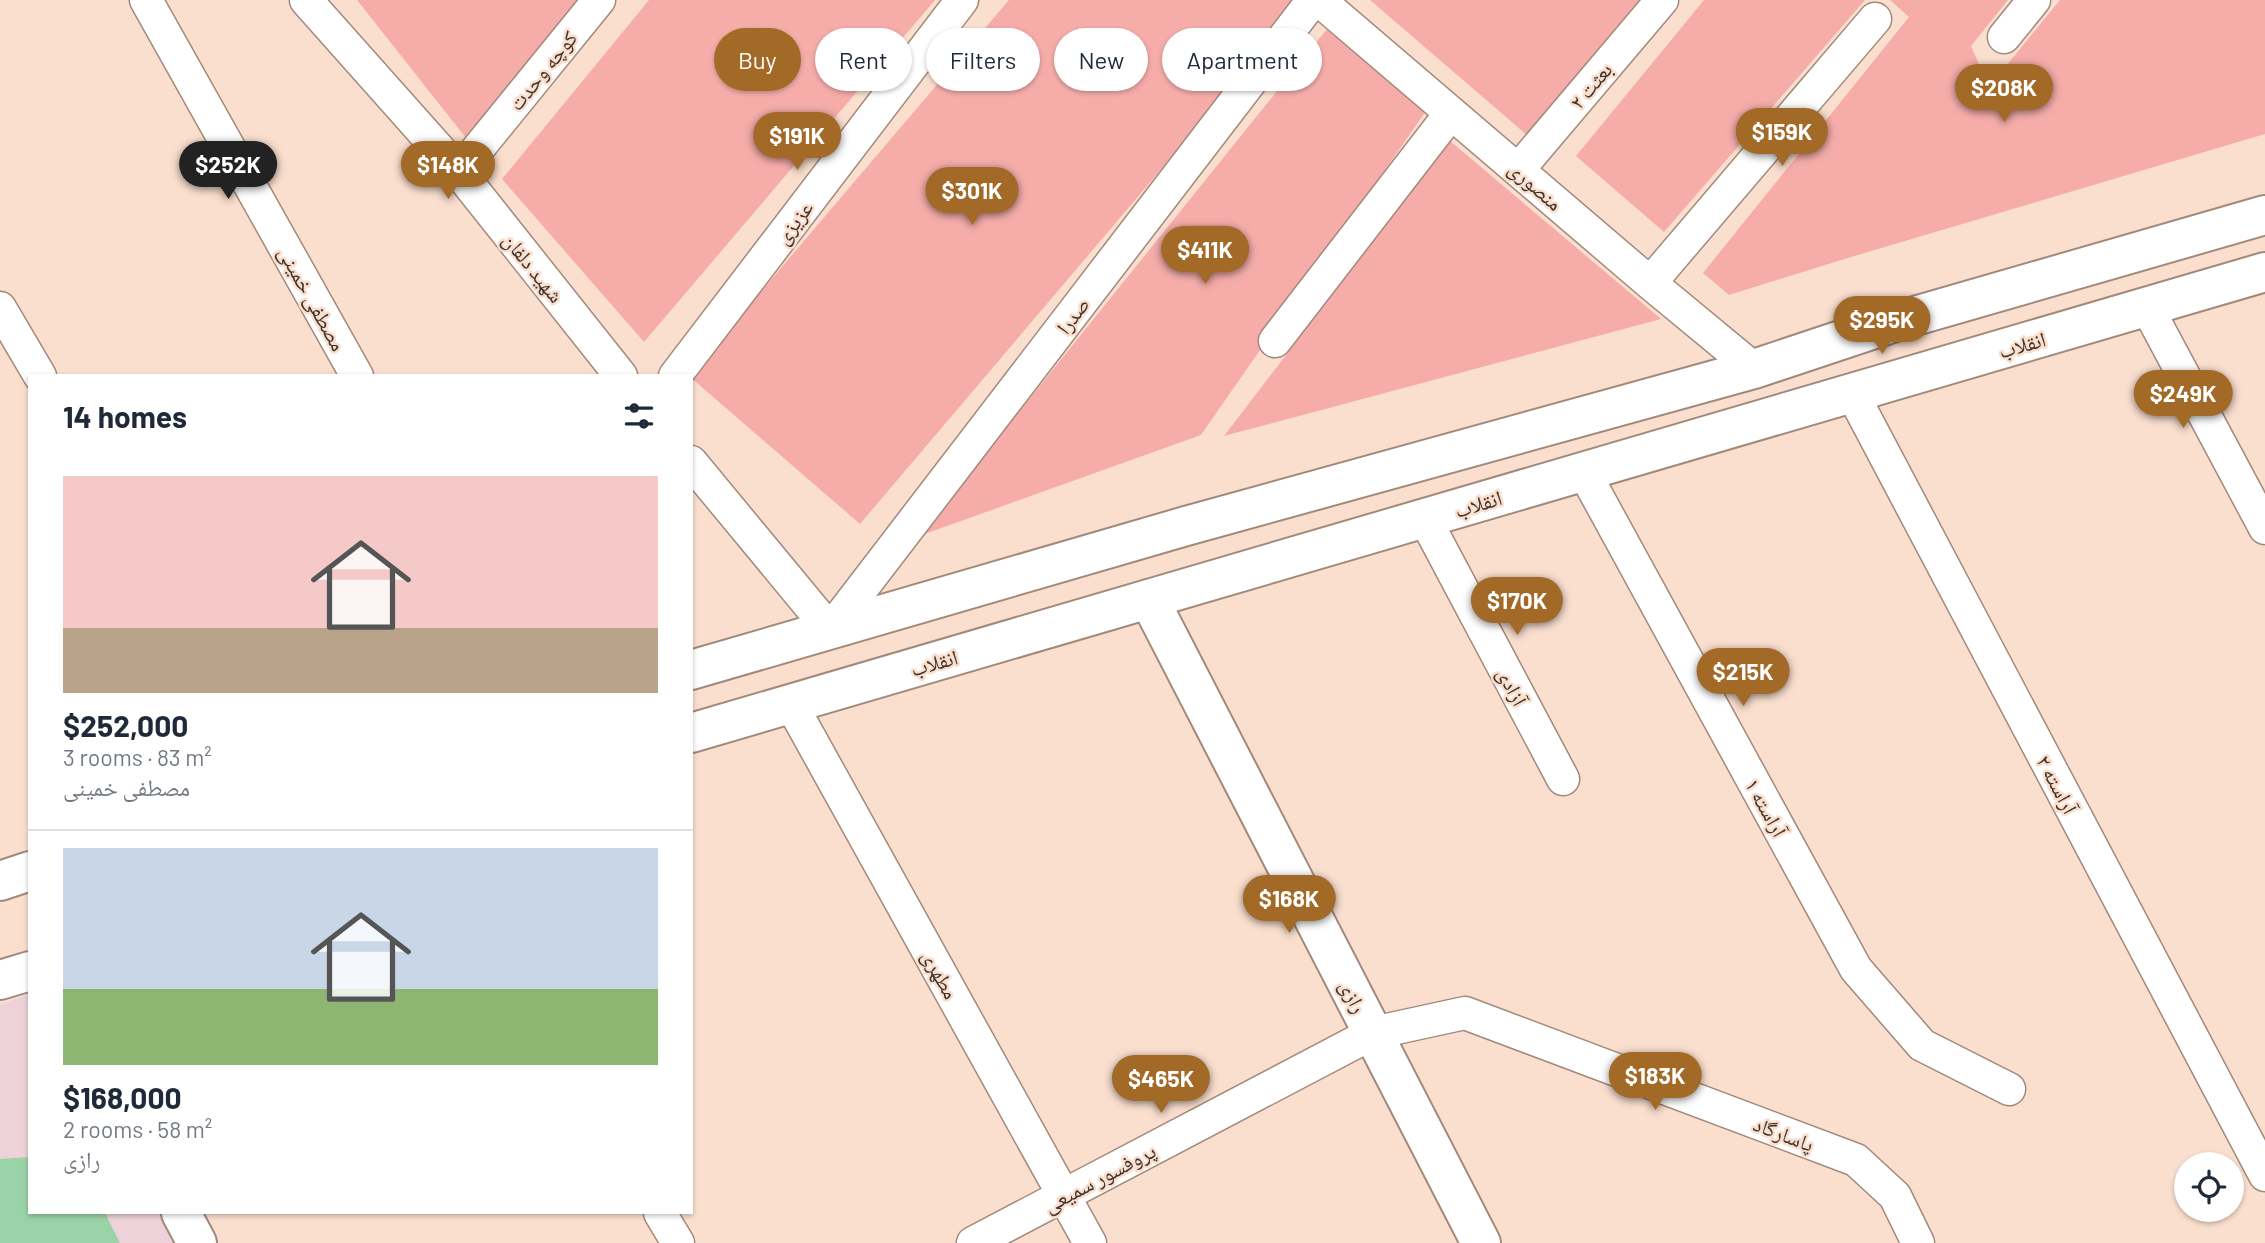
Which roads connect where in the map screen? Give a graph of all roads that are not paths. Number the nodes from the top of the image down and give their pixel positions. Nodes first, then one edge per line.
1 (146, 0) edge
2 (306, 0) edge
3 (599, 0) edge
4 (962, 0) edge
5 (1313, 0) edge
6 (1318, 0) edge
7 (1662, 0) edge
8 (2034, 0) edge
9 (1875, 19) dead end
10 (2004, 37) dead end
11 (1451, 113) junction
12 (1518, 170) junction
13 (459, 173) junction
14 (2265, 215) edge
15 (2265, 272) edge
16 (1650, 283) junction
17 (2147, 307) junction
18 (0, 308) edge
19 (1901, 320) junction
20 (1275, 341) dead end
21 (1754, 369) junction
22 (39, 374) edge
23 (356, 374) edge
24 (619, 374) edge
25 (677, 374) edge
26 (1919, 374) junction
27 (1852, 393) junction
28 (1564, 422) junction
29 (693, 464) edge
30 (1584, 471) junction
31 (1425, 519) junction
32 (2265, 528) edge
33 (1149, 599) junction
34 (830, 630) junction
35 (693, 669) edge
36 (791, 704) junction
37 (693, 732) edge
38 (1563, 779) dead end
39 (28, 872) edge
40 (0, 881) edge
41 (28, 972) edge
42 (0, 980) edge
43 (1373, 1033) junction
44 (2009, 1089) dead end
45 (2265, 1175) edge
46 (1064, 1195) junction
47 (182, 1214) edge
48 (661, 1214) edge
49 (197, 1243) edge
50 (678, 1243) edge
51 (973, 1243) edge
52 (1090, 1243) edge
53 (1481, 1243) edge
54 (1918, 1243) edge

1 - 23 street, مصطفی خمینی
2 - 13 street, شهید دلفان
3 - 13 street, کوچه وحدت
4 - 25 street, عزیزی
5 - 34 street, صدرا
6 - 11 street, منصوری
7 - 12 street, بعثت ۲
8 - 10 street
9 - 16 street
11 - 12 street, منصوری
11 - 20 street
12 - 16 street, منصوری
13 - 24 street, شهید دلفان
14 - 19 main road
15 - 17 main road, انقلاب
16 - 21 street, منصوری
17 - 26 main road, انقلاب
17 - 32 street
18 - 22 street
19 - 21 main road
19 - 26 main road
21 - 28 main road
26 - 27 main road, انقلاب
27 - 30 main road, انقلاب
27 - 45 street, آراسته ۲
28 - 30 main road
28 - 34 main road
29 - 34 street
30 - 31 main road, انقلاب
30 - 44 street, آراسته ۱
31 - 33 main road, انقلاب
31 - 38 street, آزادی
33 - 36 main road, انقلاب
33 - 43 main road, رازی
34 - 35 main road
36 - 37 main road, انقلاب
36 - 46 street, مطهری
39 - 40 main road
41 - 42 main road
43 - 46 street, پروفسور سمیعی
43 - 53 main road, رازی
43 - 54 street, پاسارگاد
46 - 51 street, پروفسور سمیعی
46 - 52 street, مطهری
47 - 49 main road
48 - 50 street

